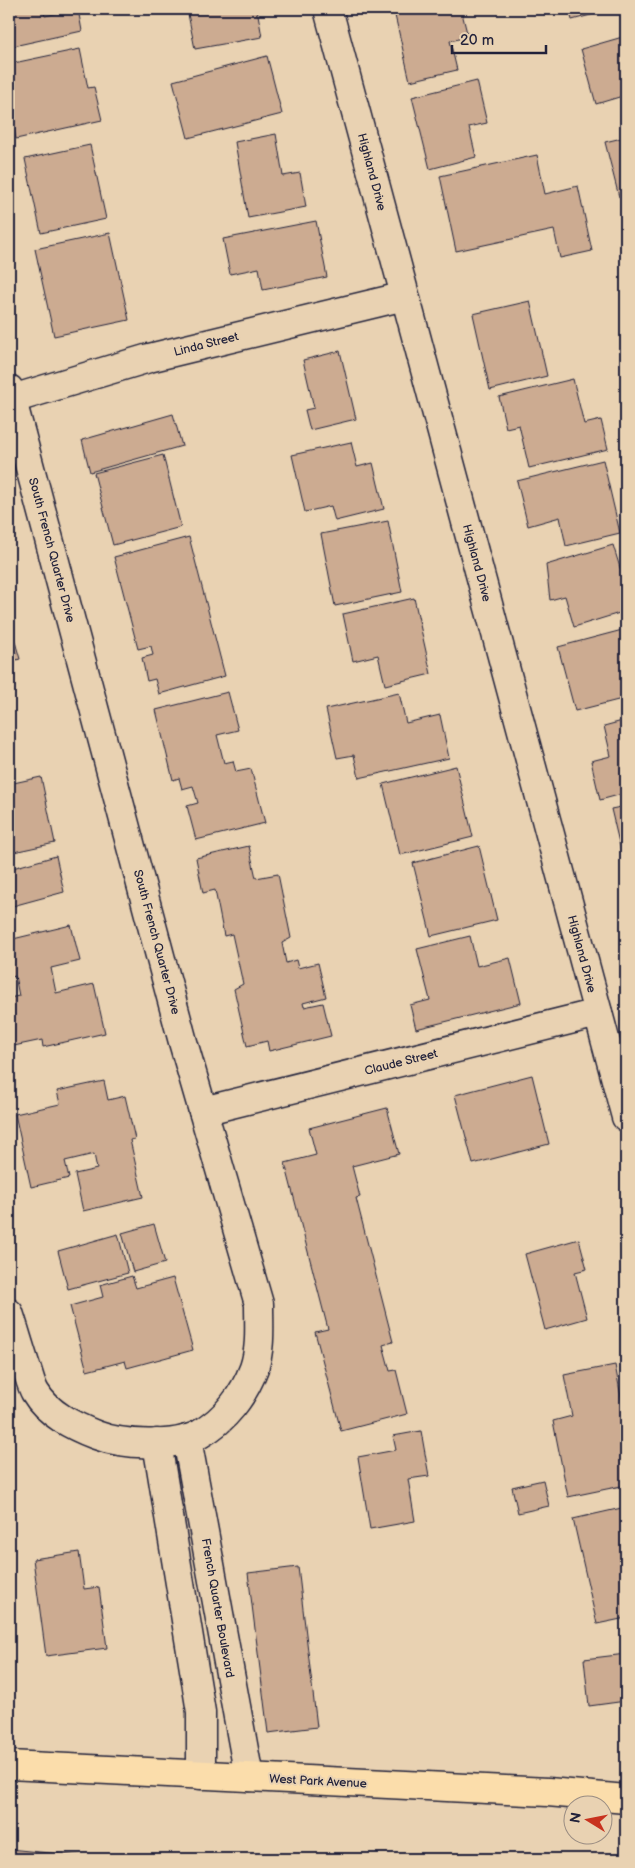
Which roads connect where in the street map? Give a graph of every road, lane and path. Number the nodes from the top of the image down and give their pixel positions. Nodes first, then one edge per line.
1 (328, 9) edge
2 (405, 296) junction
3 (10, 396) edge
4 (598, 1013) junction
5 (203, 1111) junction
6 (626, 1117) edge
7 (9, 1313) edge
8 (187, 1439) junction
9 (157, 1443) junction
10 (9, 1765) edge
11 (201, 1775) junction
12 (249, 1777) junction
13 (626, 1799) edge

1 - 2 street, Highland Drive
2 - 3 street, Linda Street
2 - 4 street, Highland Drive
3 - 5 street, South French Quarter Drive
4 - 5 street, Claude Street
4 - 6 street, Highland Drive
5 - 8 street, South French Quarter Drive
7 - 9 street, South French Quarter Drive
8 - 9 street, South French Quarter Drive
8 - 12 street, French Quarter Boulevard
9 - 11 street
10 - 11 main road, West Park Avenue
11 - 12 main road, West Park Avenue
12 - 13 main road, West Park Avenue

